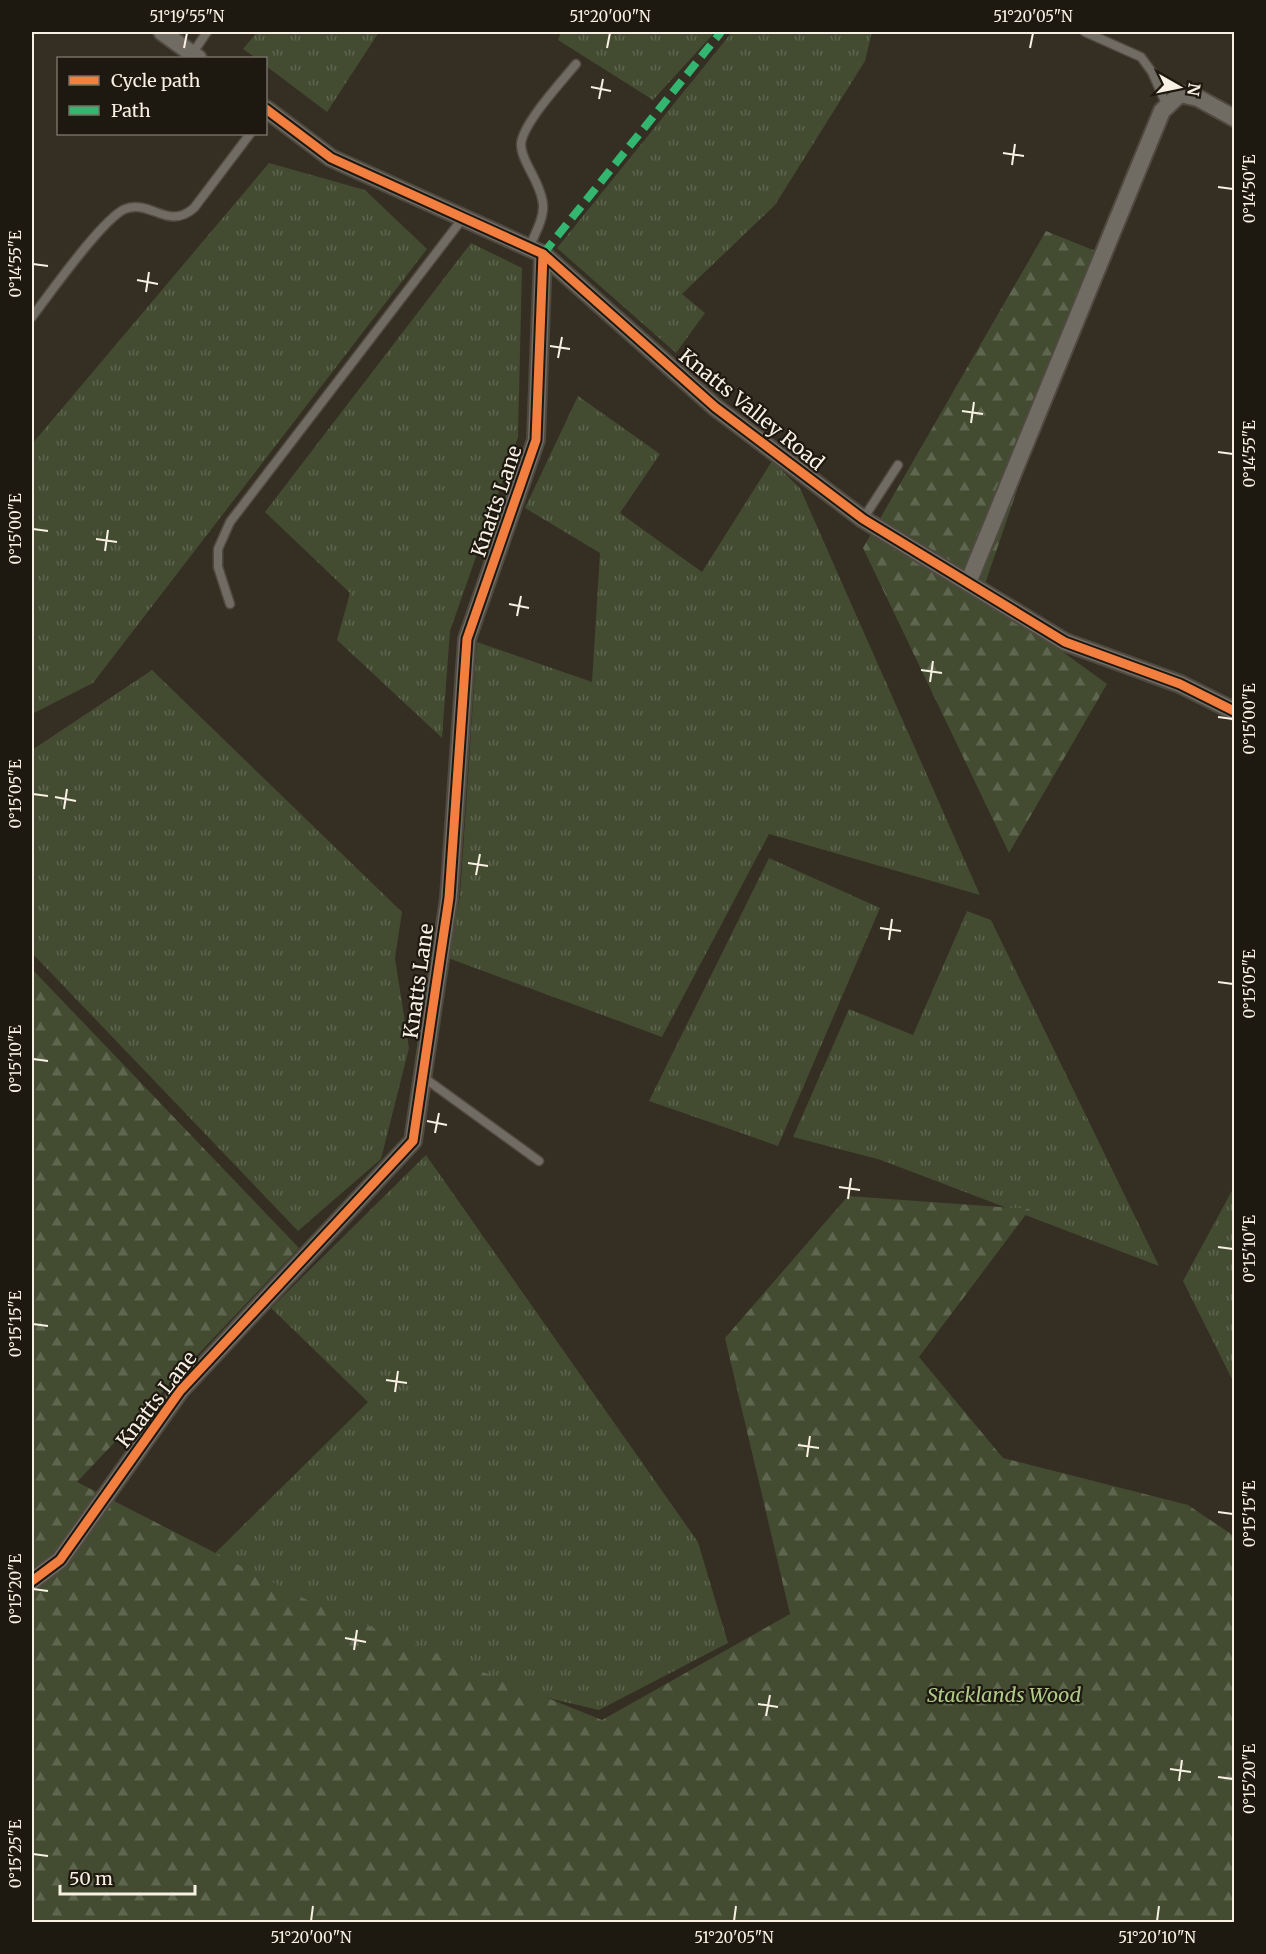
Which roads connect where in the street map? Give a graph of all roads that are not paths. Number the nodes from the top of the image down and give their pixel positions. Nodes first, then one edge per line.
1 (162, 32) edge
2 (207, 32) edge
3 (1085, 32) edge
4 (195, 56) edge
5 (576, 64) dead end
6 (1167, 106) junction
7 (267, 112) edge
8 (1234, 118) edge
9 (249, 135) edge
10 (463, 218) junction
11 (536, 251) junction
12 (32, 317) edge
13 (898, 465) dead end
14 (863, 519) junction
15 (968, 583) junction
16 (230, 604) dead end
17 (1234, 711) edge
18 (423, 1077) junction
19 (539, 1161) dead end
20 (32, 1581) edge

1 - 4 street
2 - 4 lane
3 - 6 lane
5 - 11 lane
6 - 8 street
6 - 15 street
7 - 10 street, Knatts Valley Road
9 - 12 lane
10 - 11 street, Knatts Valley Road
10 - 16 lane
11 - 14 street, Knatts Valley Road
11 - 18 street, Knatts Lane
13 - 14 lane
14 - 15 street, Knatts Valley Road
15 - 17 street, Knatts Valley Road
18 - 19 lane
18 - 20 street, Knatts Lane

